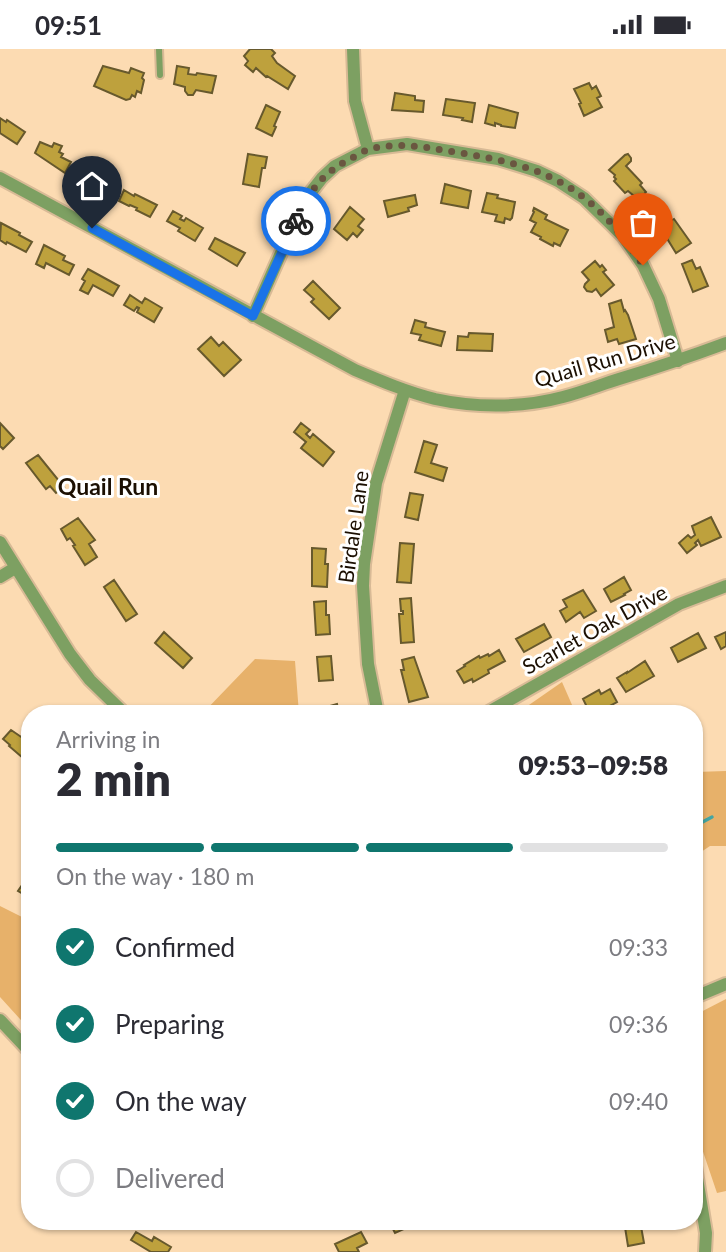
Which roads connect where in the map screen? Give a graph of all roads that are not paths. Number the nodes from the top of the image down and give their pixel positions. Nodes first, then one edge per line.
1 (159, 49) edge
2 (353, 49) edge
3 (160, 75) dead end
4 (368, 149) junction
5 (0, 178) edge
6 (253, 316) junction
7 (726, 344) edge
8 (678, 361) junction
9 (405, 390) junction
10 (0, 542) edge
11 (15, 568) junction
12 (0, 577) edge
13 (726, 586) edge
14 (116, 705) edge
15 (375, 705) edge
16 (501, 705) edge
17 (726, 984) edge
18 (703, 994) edge
19 (0, 1020) edge
20 (21, 1042) edge
21 (703, 1215) edge
22 (705, 1252) edge

1 - 3 lane
2 - 4 street
4 - 6 street
4 - 8 street
5 - 6 street, Quail Run Drive
6 - 9 street, Quail Run Drive
7 - 8 street, Quail Run Drive
8 - 9 street, Quail Run Drive
9 - 15 street, Birdale Lane
10 - 11 street
11 - 12 street
11 - 14 street
13 - 16 street, Scarlet Oak Drive
17 - 18 street
19 - 20 street
21 - 22 street

